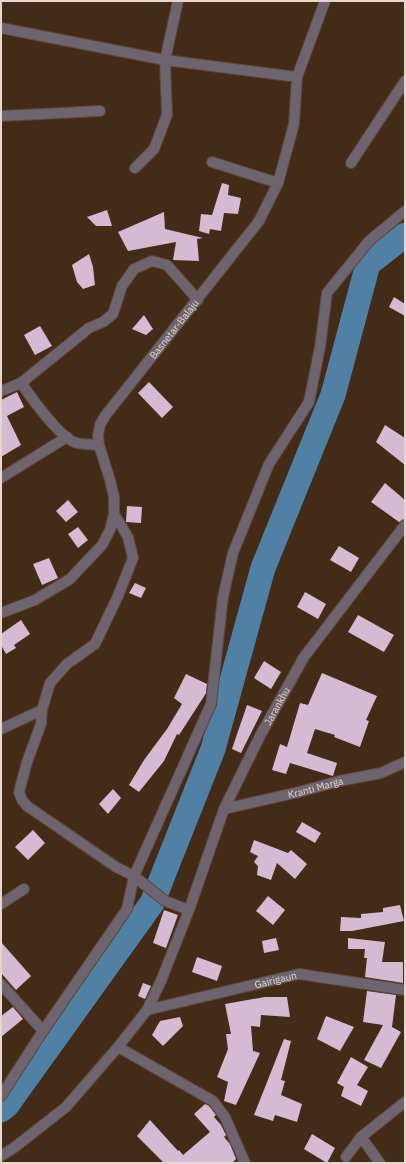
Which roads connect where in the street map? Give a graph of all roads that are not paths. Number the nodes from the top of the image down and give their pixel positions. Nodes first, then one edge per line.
1 (178, 1) edge
2 (325, 1) edge
3 (1, 28) edge
4 (165, 60) junction
5 (297, 77) junction
6 (405, 81) edge
7 (100, 111) dead end
8 (1, 116) edge
9 (212, 162) dead end
10 (351, 163) dead end
11 (135, 168) dead end
12 (278, 183) junction
13 (405, 211) edge
14 (198, 300) junction
15 (21, 383) junction
16 (1, 391) edge
17 (67, 437) junction
18 (99, 445) junction
19 (1, 478) edge
20 (114, 514) junction
21 (405, 525) edge
22 (1, 613) edge
23 (42, 710) junction
24 (1, 729) edge
25 (405, 762) edge
26 (224, 809) junction
27 (134, 876) junction
28 (24, 889) dead end
29 (1, 904) edge
30 (189, 910) junction
31 (1, 984) edge
32 (405, 990) edge
33 (147, 1010) junction
34 (43, 1031) junction
35 (118, 1047) junction
36 (1, 1096) edge
37 (405, 1102) edge
38 (361, 1137) junction
39 (1, 1156) edge
40 (346, 1157) dead end
41 (245, 1163) edge
42 (380, 1163) edge

1 - 4 street
2 - 5 street, Basnetar-Balaju
3 - 4 street
4 - 5 street
4 - 11 street
5 - 12 street, Basnetar-Balaju
6 - 10 street
7 - 8 street
9 - 12 street
12 - 14 street, Basnetar-Balaju
13 - 27 street
14 - 15 street
14 - 18 street, Basnetar-Balaju
15 - 16 street
15 - 17 street
17 - 18 street
17 - 19 street
18 - 20 street, Basnetar-Balaju
20 - 22 street, Basnetar-Balaju
20 - 23 street
21 - 26 street, Jarankhu
23 - 24 street
23 - 27 street
25 - 26 street, Kranti Marga
26 - 30 street, Jarankhu
27 - 30 street
27 - 34 street
28 - 29 street
30 - 33 street, Jarankhu
31 - 34 street
32 - 33 street, Gairigaun
33 - 35 street, Jarankhu
34 - 36 street
35 - 39 street, Jarankhu
35 - 41 street
37 - 38 street
38 - 40 street
38 - 42 street

